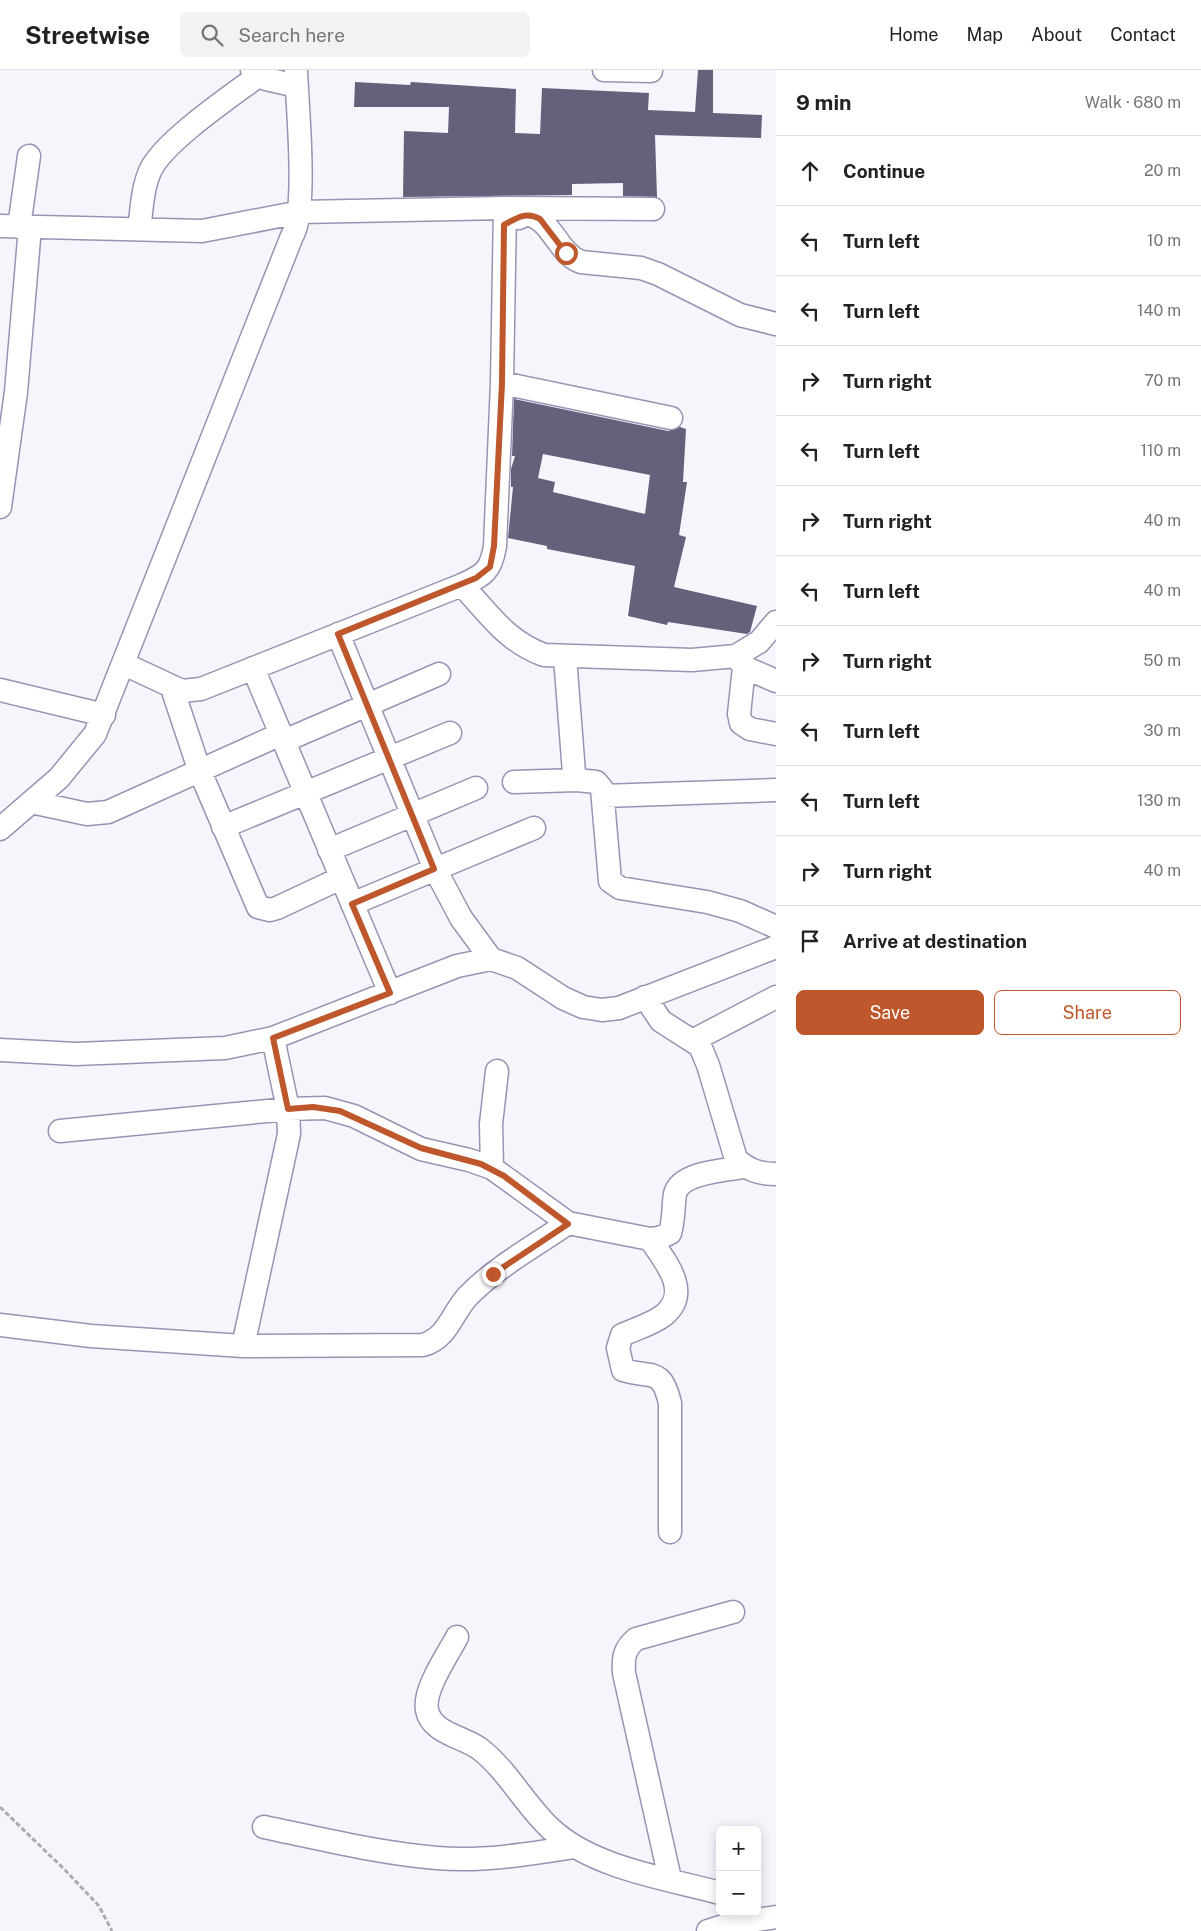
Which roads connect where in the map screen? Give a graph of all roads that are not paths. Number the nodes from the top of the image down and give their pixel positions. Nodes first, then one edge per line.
1 (604, 70) edge
2 (651, 71) edge
3 (255, 73) edge
4 (296, 78) edge
5 (29, 156) dead end
6 (653, 208) dead end
7 (300, 212) junction
8 (504, 216) junction
9 (16, 227) edge
10 (140, 229) junction
11 (776, 324) edge
12 (502, 383) junction
13 (671, 418) dead end
14 (0, 507) edge
15 (462, 584) junction
16 (776, 622) edge
17 (338, 634) junction
18 (565, 657) junction
19 (740, 662) junction
20 (124, 664) junction
21 (253, 668) junction
22 (439, 674) dead end
23 (776, 681) edge
24 (172, 688) junction
25 (0, 690) edge
26 (367, 705) junction
27 (104, 715) junction
28 (450, 733) dead end
29 (776, 734) edge
30 (282, 737) junction
31 (389, 759) junction
32 (200, 769) junction
33 (577, 780) junction
34 (514, 782) dead end
35 (476, 788) dead end
36 (776, 790) edge
37 (306, 793) junction
38 (603, 796) junction
39 (31, 802) junction
40 (412, 815) junction
41 (223, 827) junction
42 (534, 828) dead end
43 (0, 829) edge
44 (329, 850) junction
45 (434, 869) junction
46 (342, 878) junction
47 (352, 904) junction
48 (776, 927) edge
49 (776, 946) edge
50 (491, 959) junction
51 (390, 993) junction
52 (776, 996) edge
53 (645, 997) junction
54 (273, 1038) junction
55 (694, 1040) junction
56 (0, 1050) edge
57 (497, 1071) dead end
58 (288, 1109) junction
59 (60, 1131) dead end
60 (745, 1167) junction
61 (492, 1168) junction
62 (776, 1174) edge
63 (568, 1224) junction
64 (650, 1239) junction
65 (0, 1325) edge
66 (243, 1346) junction
67 (670, 1532) dead end
68 (734, 1612) dead end
69 (457, 1638) dead end
70 (264, 1827) dead end
71 (574, 1847) junction
72 (670, 1880) junction
73 (716, 1892) edge
74 (761, 1904) edge
75 (776, 1908) edge
76 (776, 1917) edge
77 (708, 1931) edge

1 - 2 street
3 - 4 street
3 - 10 street
4 - 7 street
5 - 9 street
6 - 8 street
7 - 8 street
7 - 10 street
7 - 20 street
8 - 11 street
8 - 12 street
9 - 10 street
9 - 14 street
12 - 13 street
12 - 15 street
15 - 17 street
15 - 18 street
16 - 19 street
17 - 21 street
17 - 26 street
18 - 19 street
18 - 33 street
19 - 23 street
19 - 29 street
20 - 24 street
20 - 27 street
21 - 24 street
21 - 30 street
22 - 26 street
24 - 32 street
25 - 27 street
26 - 30 street
26 - 31 street
27 - 39 street
28 - 31 street
30 - 32 street
30 - 37 street
31 - 37 street
31 - 40 street
32 - 39 street
32 - 41 street
33 - 34 street
33 - 38 street
35 - 40 street
36 - 38 street
37 - 41 street
37 - 44 street
38 - 48 street
39 - 43 street
40 - 44 street
40 - 45 street
41 - 46 street
42 - 45 street
44 - 46 street
45 - 47 street
45 - 50 street
46 - 47 street
47 - 51 street
49 - 53 street
50 - 51 street
50 - 53 street
51 - 54 street
52 - 55 street
53 - 55 street
54 - 56 street
54 - 58 street
55 - 60 street
57 - 61 street
58 - 59 street
58 - 61 street
58 - 66 street
60 - 62 street
60 - 64 street
61 - 63 street
63 - 64 street
63 - 66 street
64 - 67 street
65 - 66 street
68 - 72 street
69 - 71 street
70 - 71 street
71 - 72 street
72 - 73 street
74 - 75 street
76 - 77 street

